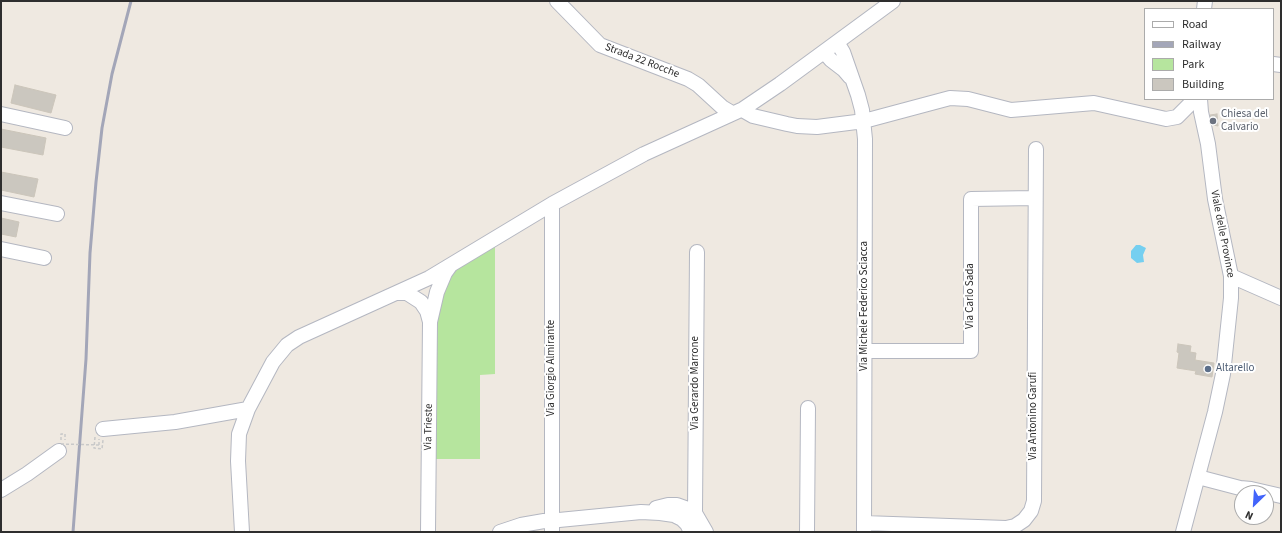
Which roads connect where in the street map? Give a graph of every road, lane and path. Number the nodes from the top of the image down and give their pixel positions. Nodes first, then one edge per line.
1 (557, 1) edge
2 (893, 1) edge
3 (837, 42) junction
4 (824, 52) junction
5 (852, 81) junction
6 (1195, 100) edge
7 (1200, 100) edge
8 (738, 111) junction
9 (1, 114) edge
10 (864, 121) junction
11 (65, 128) dead end
12 (1036, 149) dead end
13 (1035, 198) junction
14 (1, 203) edge
15 (552, 204) junction
16 (57, 214) dead end
17 (1, 249) edge
18 (697, 252) dead end
19 (44, 258) dead end
20 (453, 262) junction
21 (1231, 276) junction
22 (424, 280) junction
23 (397, 293) junction
24 (1281, 298) edge
25 (428, 304) junction
26 (865, 351) junction
27 (808, 408) dead end
28 (248, 409) junction
29 (103, 429) joint
30 (60, 448) joint
31 (1198, 477) junction
32 (696, 480) junction
33 (1, 490) edge
34 (1281, 496) edge
35 (668, 505) junction
36 (641, 512) junction
37 (695, 513) junction
38 (559, 520) dead end
39 (548, 527) edge
40 (864, 528) edge
41 (242, 532) edge
42 (428, 532) edge
43 (500, 532) edge
44 (693, 532) edge
45 (706, 532) edge
46 (807, 532) edge
47 (1183, 532) edge

1 - 8 street, Strada 22 Rocche
2 - 3 street
3 - 4 street
3 - 5 street, Via Michele Federico Sciacca
4 - 5 street
4 - 8 street
5 - 10 street, Via Michele Federico Sciacca
6 - 10 street, Strada 22 Rocche
7 - 21 street, Viale delle Province
8 - 10 street, Strada 22 Rocche
8 - 15 street
9 - 11 street
10 - 26 street, Via Michele Federico Sciacca
12 - 13 street, Via Antonino Garufi
13 - 26 street, Via Carlo Sada
13 - 40 street, Via Antonino Garufi
14 - 16 street
15 - 20 street
15 - 39 street, Via Giorgio Almirante
17 - 19 street
18 - 32 street, Via Gerardo Marrone
20 - 22 street
20 - 25 street
21 - 24 street
21 - 31 street, Viale delle Province
22 - 23 street
22 - 25 street
23 - 25 street
23 - 28 street
25 - 42 street, Via Trieste
26 - 40 street, Via Michele Federico Sciacca
27 - 46 street
28 - 29 street
28 - 41 street
29 - 30 path, bridge
30 - 33 street
31 - 34 street
31 - 47 street, Viale delle Province
32 - 35 street
32 - 37 street, Via Gerardo Marrone
35 - 36 street
35 - 37 street
36 - 38 street
36 - 44 street
37 - 44 street, Via Gerardo Marrone
37 - 45 street
39 - 43 street

